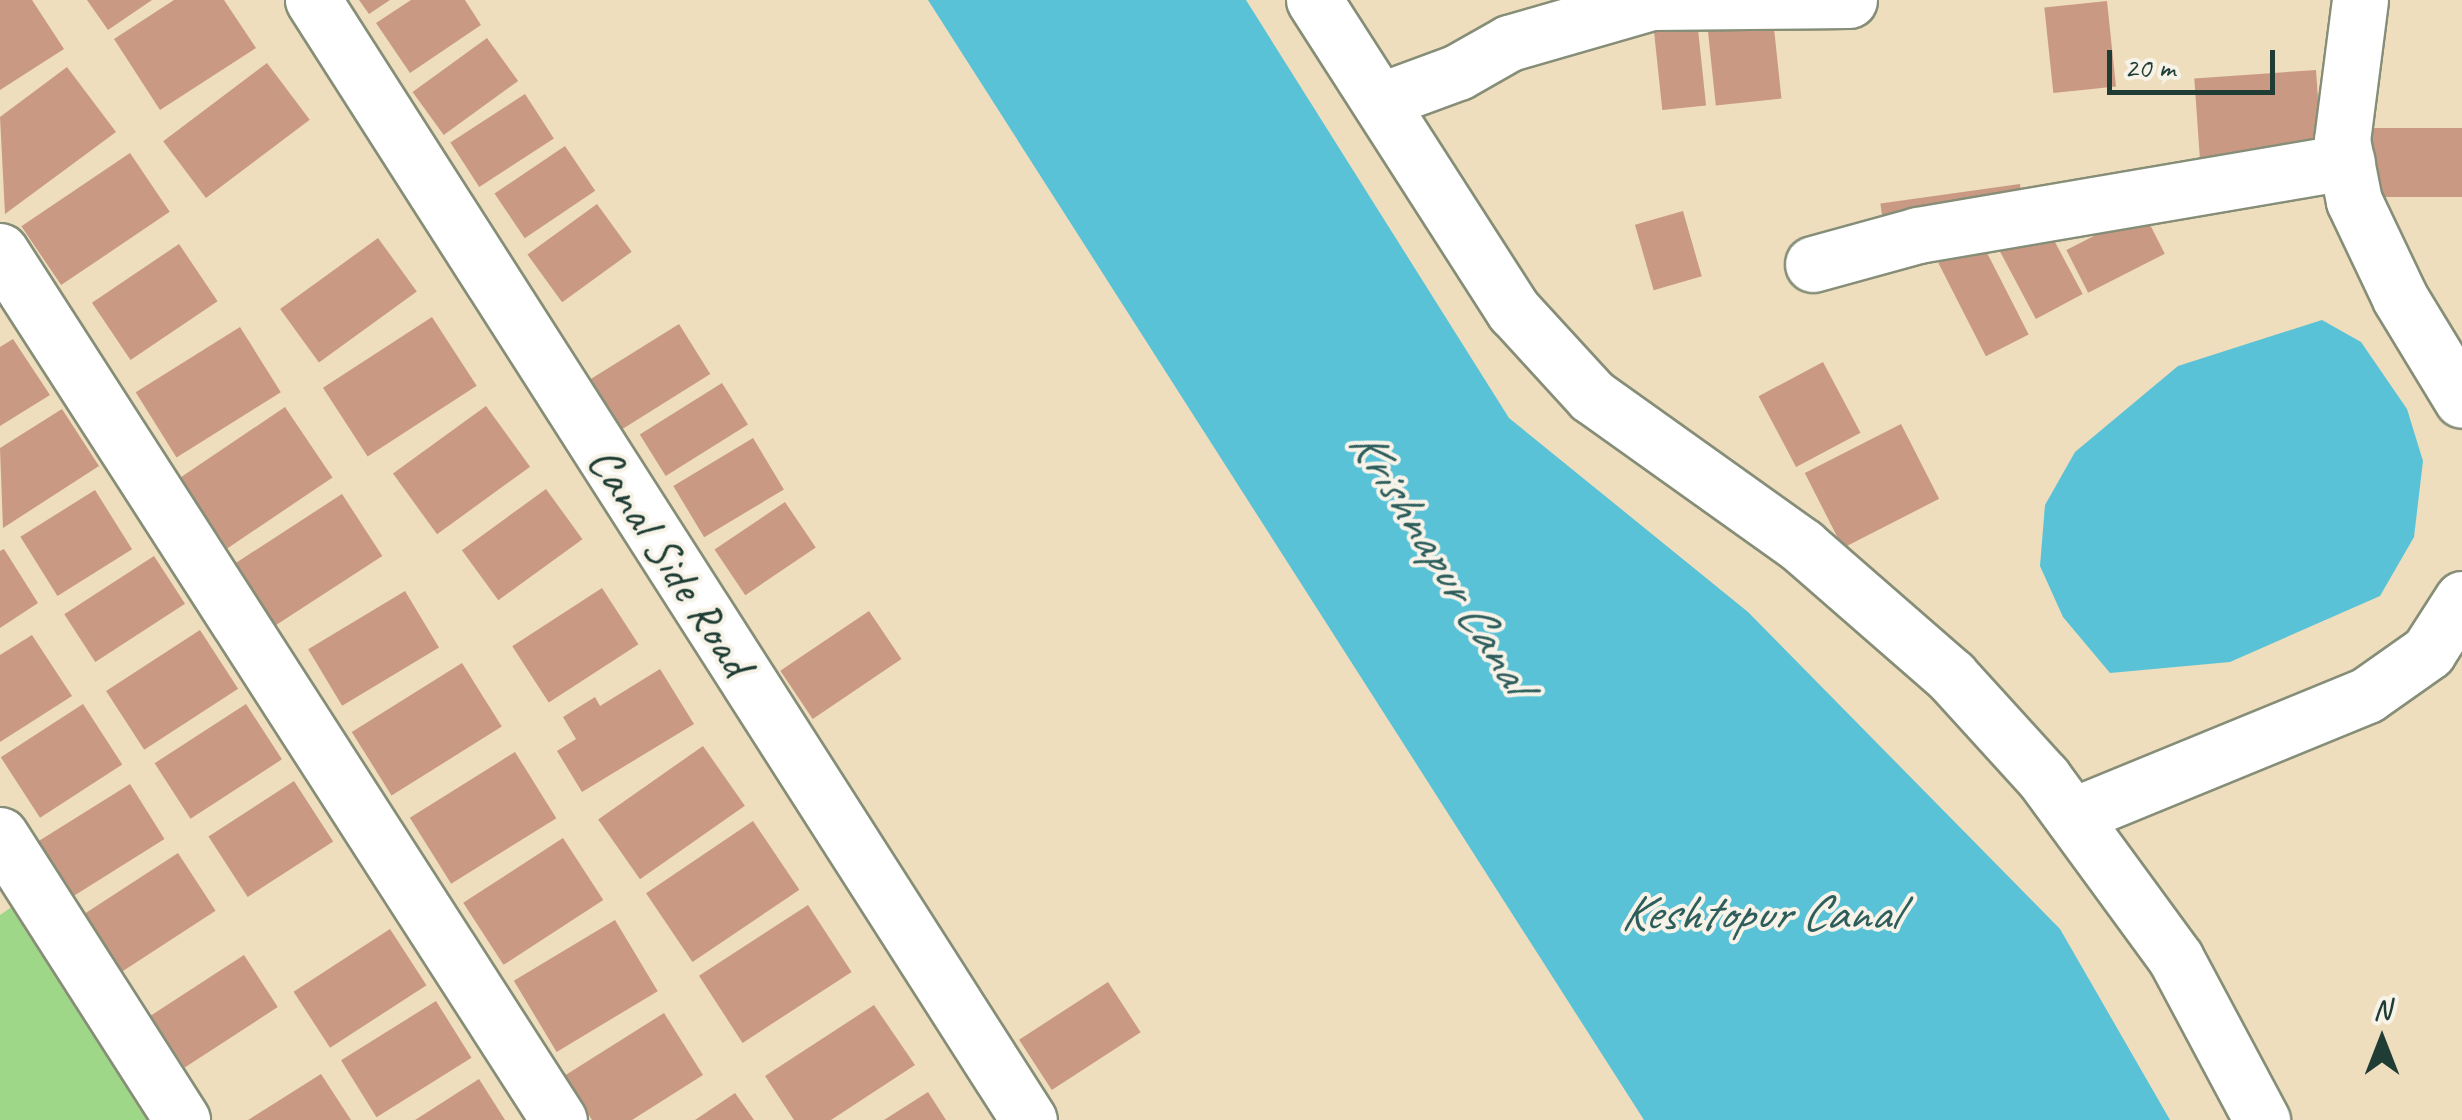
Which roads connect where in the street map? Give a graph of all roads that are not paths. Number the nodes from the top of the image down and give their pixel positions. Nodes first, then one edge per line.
1 (314, 0) edge
2 (1314, 0) edge
3 (1849, 0) edge
4 (2360, 0) edge
5 (1734, 1) edge
6 (1382, 100) junction
7 (2347, 162) junction
8 (0, 251) edge
9 (1813, 264) dead end
10 (2462, 400) edge
11 (2462, 598) edge
12 (2072, 816) junction
13 (9, 866) edge
14 (182, 1120) edge
15 (559, 1120) edge
16 (1030, 1120) edge
17 (2262, 1120) edge

1 - 16 street, Canal Side Road
2 - 6 street
3 - 5 street
4 - 7 street
5 - 6 street
6 - 12 street
7 - 9 street
7 - 10 street
8 - 15 street
11 - 12 street
12 - 17 street
13 - 14 street

